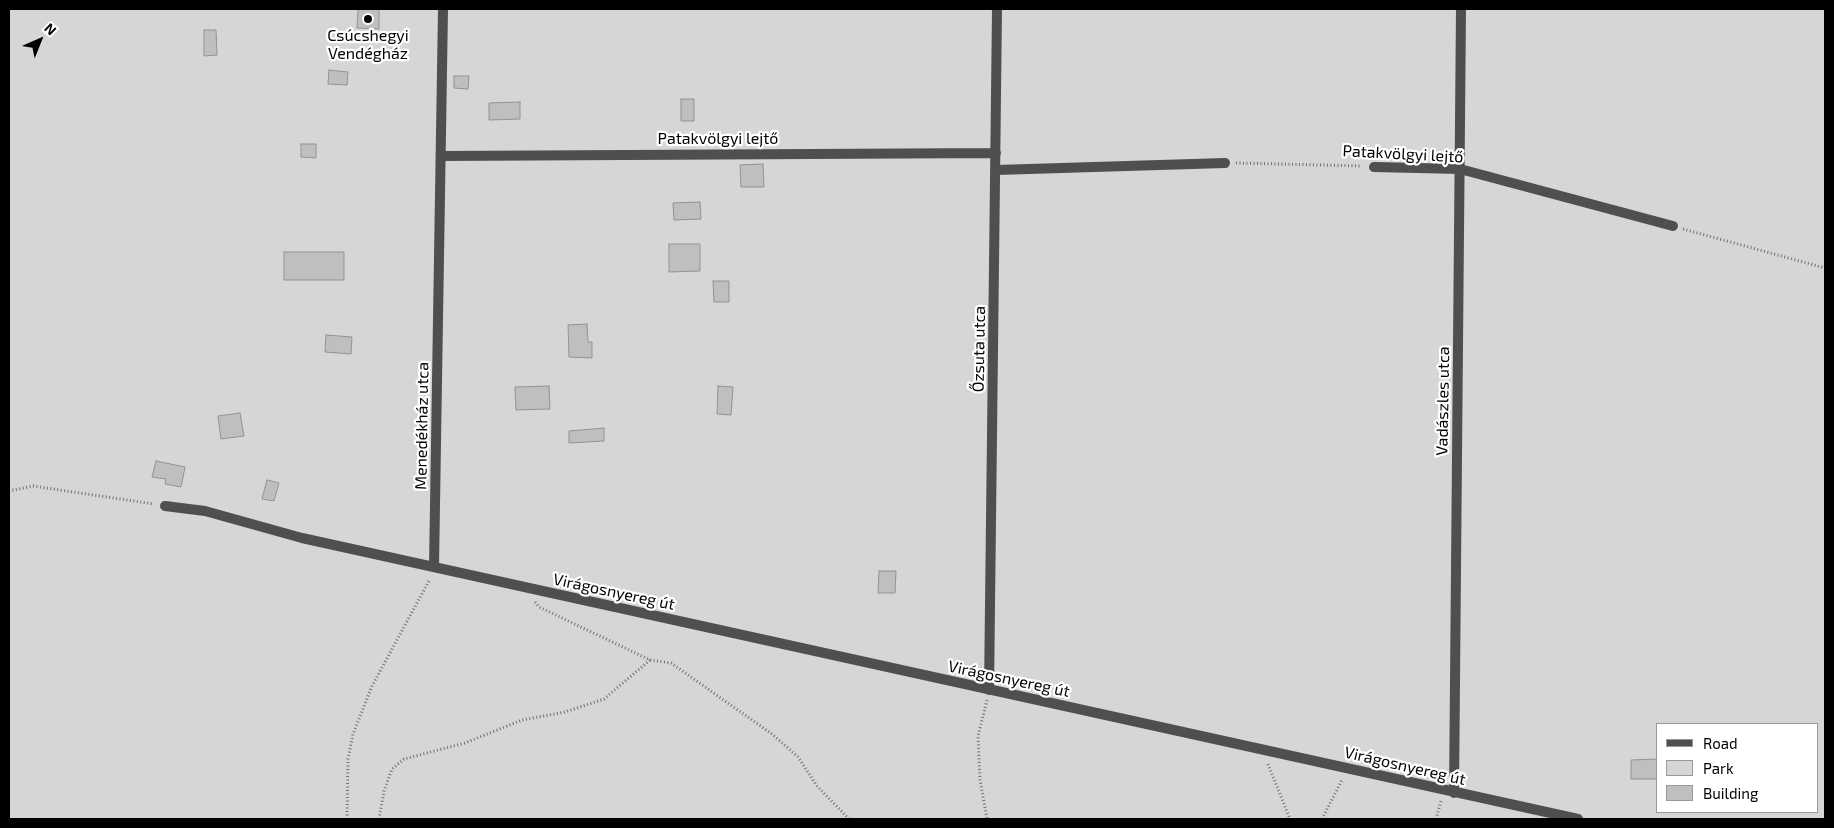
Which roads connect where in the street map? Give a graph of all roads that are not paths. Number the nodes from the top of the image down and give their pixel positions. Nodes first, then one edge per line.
1 (443, 9) edge
2 (998, 9) edge
3 (1461, 9) edge
4 (996, 153) junction
5 (441, 156) junction
6 (1225, 163) road end
7 (1374, 167) road end
8 (1460, 169) junction
9 (996, 170) junction
10 (1673, 226) road end
11 (165, 506) road end
12 (434, 567) junction
13 (989, 690) junction
14 (1449, 792) junction
15 (1578, 819) edge

1 - 5 street, Menedékház utca
2 - 4 street, Őzsuta utca
3 - 8 street, Vadászles utca
4 - 5 street, Patakvölgyi lejtő
4 - 9 street, Őzsuta utca
5 - 12 street, Menedékház utca
6 - 9 street
7 - 8 street, Patakvölgyi lejtő
8 - 10 street, Patakvölgyi lejtő
8 - 14 street, Vadászles utca
9 - 13 street, Őzsuta utca
11 - 12 street
12 - 13 street, Virágosnyereg út
13 - 14 street, Virágosnyereg út
14 - 15 street, Virágosnyereg út

